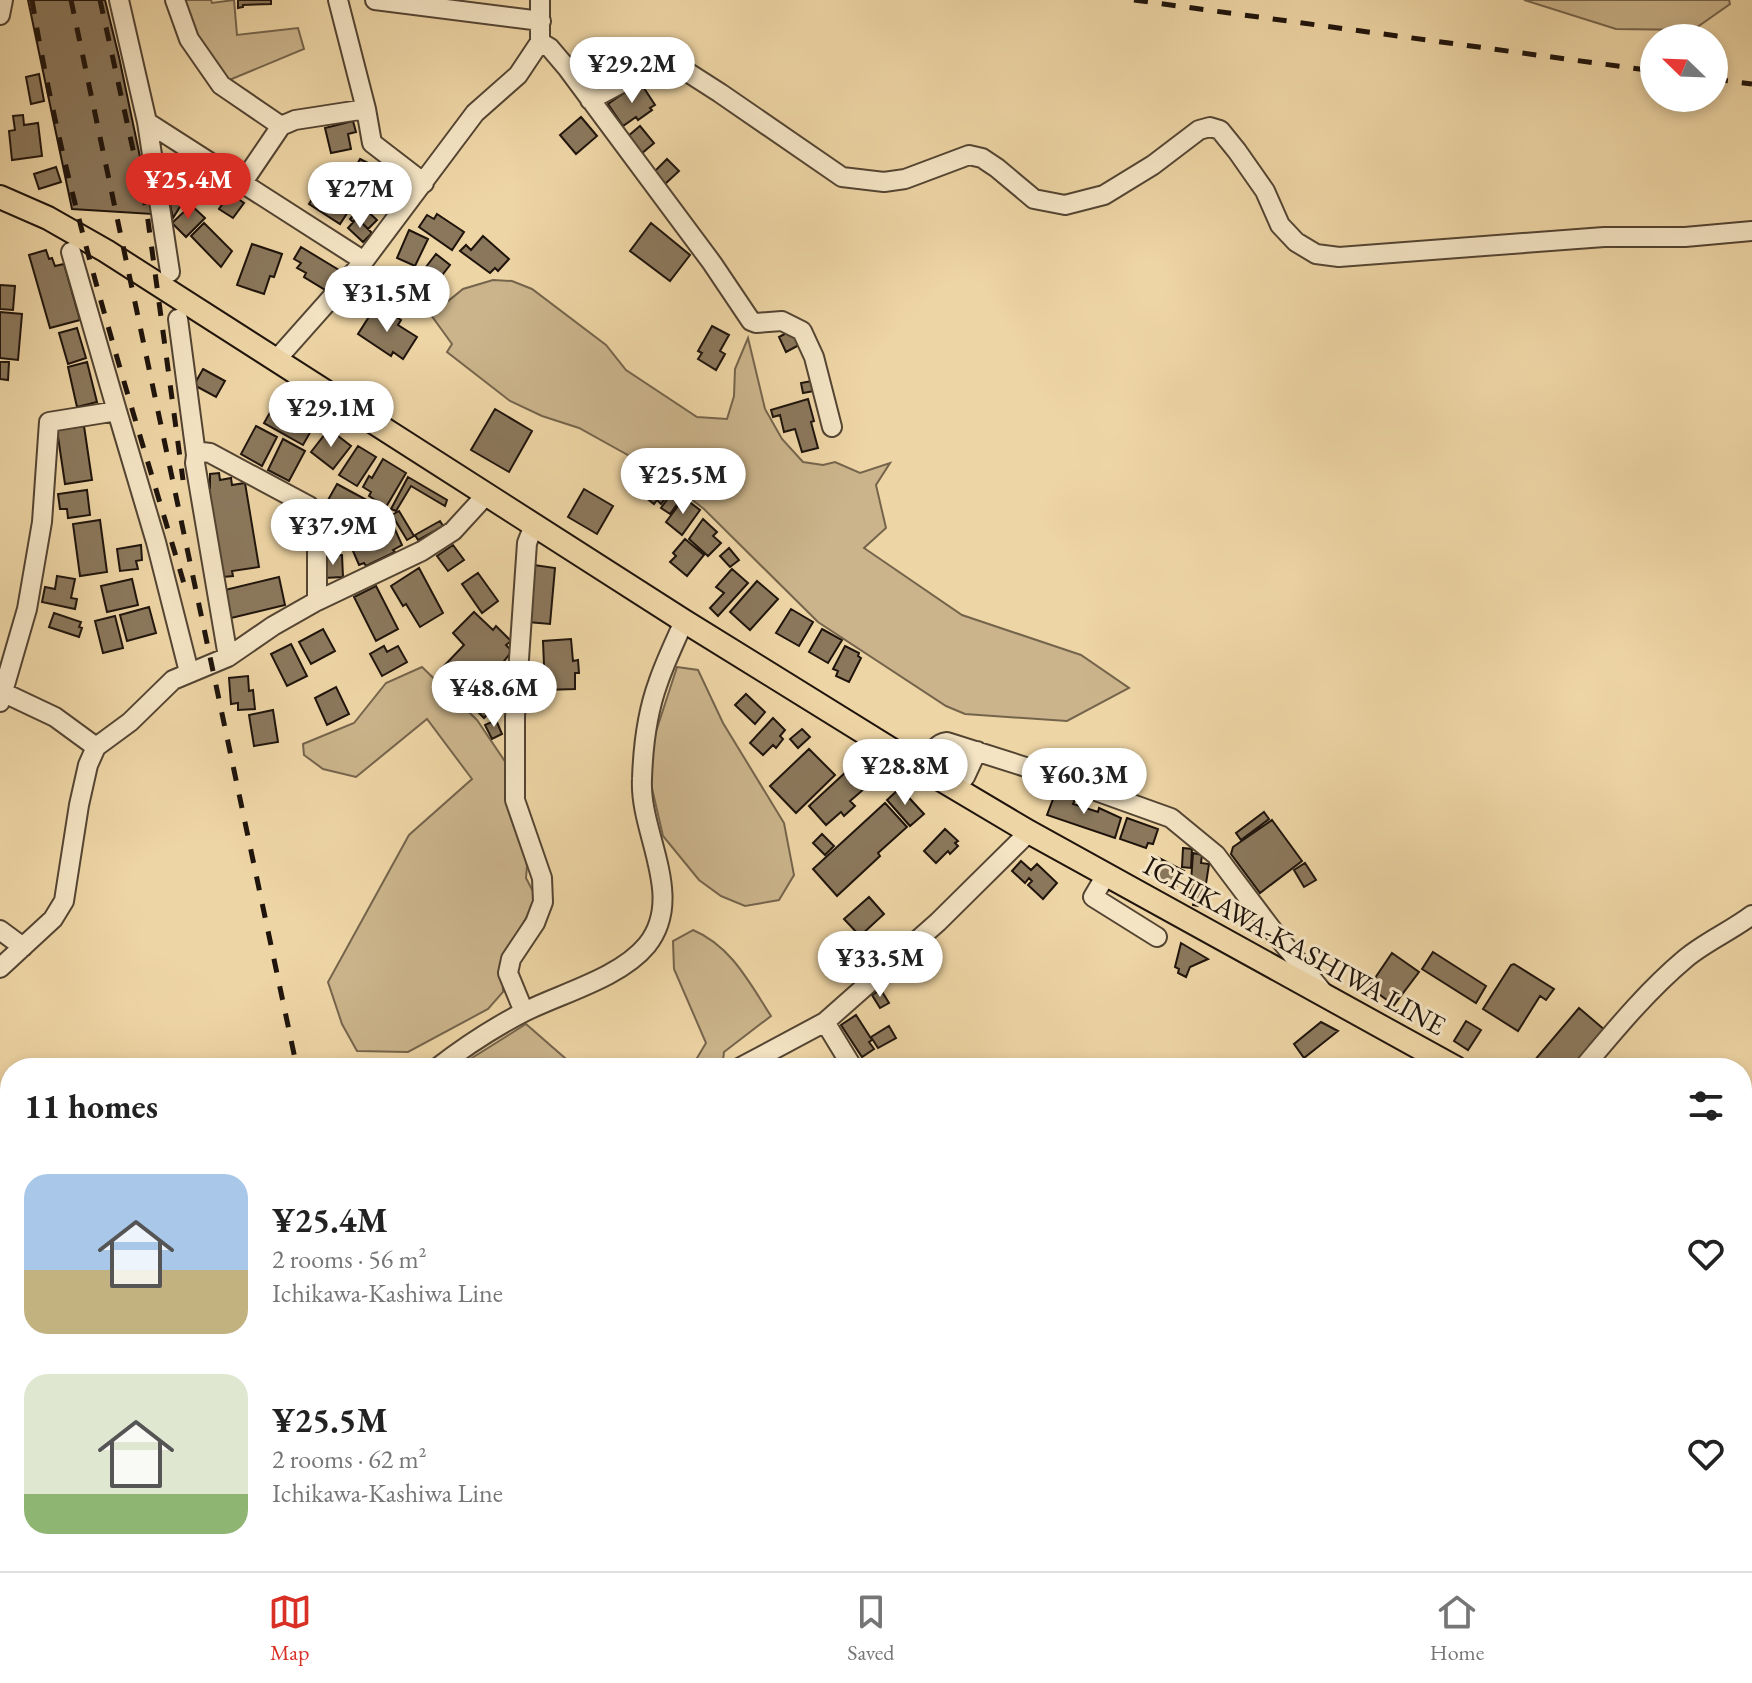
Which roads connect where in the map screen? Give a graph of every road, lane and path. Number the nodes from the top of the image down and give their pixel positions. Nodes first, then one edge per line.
1 (3, 0) edge
2 (119, 0) edge
3 (175, 0) edge
4 (338, 0) edge
5 (375, 0) edge
6 (540, 0) edge
7 (0, 15) edge
8 (541, 21) junction
9 (540, 42) junction
10 (590, 100) junction
11 (366, 109) junction
12 (147, 122) junction
13 (281, 126) junction
14 (243, 182) junction
15 (424, 183) junction
16 (0, 197) edge
17 (1752, 231) edge
18 (71, 252) dead end
19 (364, 261) junction
20 (170, 272) dead end
21 (178, 319) dead end
22 (276, 360) junction
23 (117, 411) junction
24 (832, 427) dead end
25 (196, 455) junction
26 (486, 495) junction
27 (534, 525) junction
28 (317, 601) junction
29 (684, 621) junction
30 (228, 657) junction
31 (189, 672) junction
32 (1, 695) edge
33 (96, 747) junction
34 (977, 751) junction
35 (923, 769) junction
36 (965, 777) dead end
37 (1029, 832) junction
38 (1106, 875) junction
39 (1752, 915) edge
40 (0, 930) edge
41 (1157, 937) dead end
42 (23, 947) junction
43 (0, 968) edge
44 (1333, 1001) junction
45 (524, 1012) junction
46 (825, 1022) junction
47 (450, 1058) edge
48 (758, 1058) edge
49 (847, 1058) edge
50 (1438, 1058) edge
51 (1591, 1058) edge

1 - 7 street
2 - 12 street
3 - 13 street
4 - 11 street
5 - 8 street
6 - 8 street
8 - 9 street
9 - 10 street
9 - 15 street
10 - 17 street
10 - 24 street
11 - 13 street
11 - 15 street
12 - 14 street
12 - 20 street
13 - 14 street
14 - 19 street
15 - 19 street
16 - 22 main road, ICHIKAWA-KASHIWA LINE
18 - 23 street
19 - 22 street
21 - 25 street
22 - 26 main road, ICHIKAWA-KASHIWA LINE
23 - 31 street
23 - 32 street
25 - 28 street
25 - 30 street
26 - 27 main road, ICHIKAWA-KASHIWA LINE
26 - 28 street
27 - 29 main road, ICHIKAWA-KASHIWA LINE
27 - 45 street
28 - 30 street
29 - 35 main road, ICHIKAWA-KASHIWA LINE
29 - 45 street
30 - 31 street
31 - 33 street
32 - 33 street
33 - 42 street
34 - 35 street
34 - 36 street
34 - 44 street
35 - 37 main road, ICHIKAWA-KASHIWA LINE
37 - 38 main road, ICHIKAWA-KASHIWA LINE
37 - 46 street
38 - 41 street
38 - 44 main road, ICHIKAWA-KASHIWA LINE
39 - 51 street
40 - 42 street
42 - 43 street
44 - 50 main road, ICHIKAWA-KASHIWA LINE
45 - 47 street
46 - 48 street
46 - 49 street

